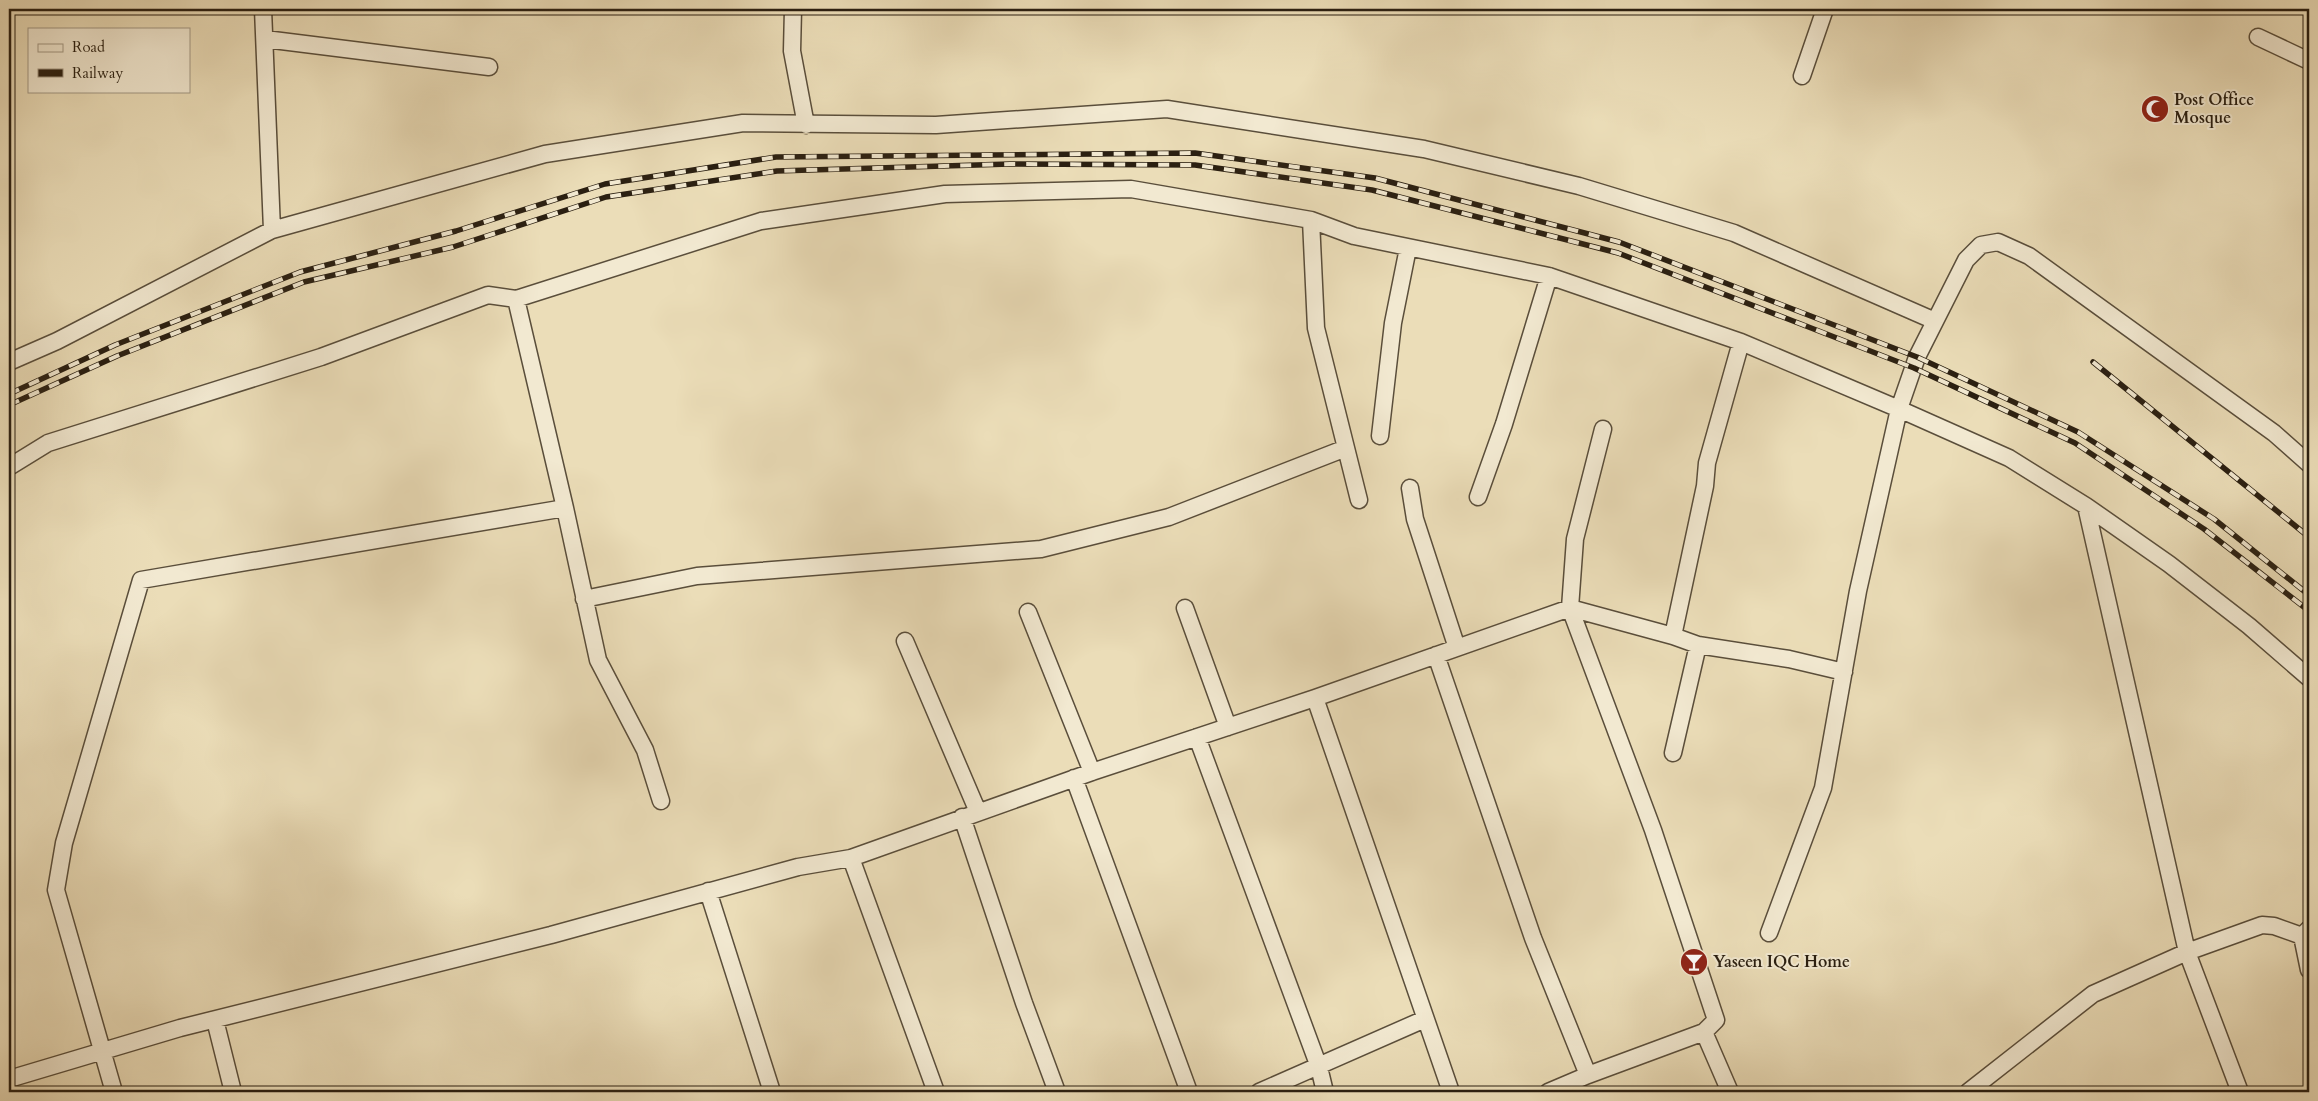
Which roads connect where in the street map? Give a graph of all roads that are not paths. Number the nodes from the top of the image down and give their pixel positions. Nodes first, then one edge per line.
1 (263, 9) edge
2 (793, 9) edge
3 (1825, 9) edge
4 (2258, 37) dead end
5 (265, 39) junction
6 (2309, 61) edge
7 (488, 67) dead end
8 (1802, 76) dead end
9 (806, 125) junction
10 (1311, 220) junction
11 (272, 230) junction
12 (1408, 248) junction
13 (1550, 276) junction
14 (516, 298) junction
15 (1935, 321) junction
16 (1741, 342) junction
17 (9, 362) edge
18 (1899, 409) junction
19 (1603, 429) dead end
20 (1380, 436) dead end
21 (1346, 448) junction
22 (2309, 464) edge
23 (9, 467) edge
24 (1410, 488) dead end
25 (1478, 497) dead end
26 (1359, 500) dead end
27 (2086, 506) junction
28 (565, 508) junction
29 (584, 599) junction
30 (1185, 608) dead end
31 (1570, 608) junction
32 (1028, 612) dead end
33 (1673, 636) junction
34 (905, 641) dead end
35 (1698, 645) junction
36 (1457, 648) junction
37 (1436, 656) junction
38 (1844, 672) junction
39 (2309, 678) edge
40 (1314, 698) junction
41 (1228, 727) junction
42 (1197, 737) junction
43 (1673, 753) dead end
44 (1092, 772) junction
45 (1074, 778) junction
46 (661, 801) dead end
47 (978, 812) junction
48 (962, 818) junction
49 (852, 858) junction
50 (708, 891) junction
51 (1769, 933) dead end
52 (2306, 933) edge
53 (2187, 952) junction
54 (2309, 970) edge
55 (1426, 1019) junction
56 (215, 1020) junction
57 (1704, 1032) junction
58 (103, 1051) junction
59 (1318, 1067) junction
60 (1588, 1075) junction
61 (9, 1079) edge
62 (114, 1092) edge
63 (233, 1092) edge
64 (772, 1092) edge
65 (936, 1092) edge
66 (1057, 1092) edge
67 (1188, 1092) edge
68 (1259, 1092) edge
69 (1325, 1092) edge
70 (1451, 1092) edge
71 (1548, 1092) edge
72 (1730, 1092) edge
73 (1968, 1092) edge
74 (2240, 1092) edge

1 - 5 street
2 - 9 street
3 - 8 street
4 - 6 street
5 - 7 street
5 - 11 street
9 - 11 street
9 - 15 street
10 - 12 street
10 - 14 street
10 - 21 street
11 - 17 street
12 - 13 street
12 - 20 street
13 - 16 street
13 - 25 street
14 - 23 street
14 - 28 street
15 - 18 street
15 - 22 street
16 - 18 street
16 - 33 street
18 - 27 street
18 - 38 street
19 - 31 street
21 - 26 street
21 - 29 street
24 - 36 street
27 - 39 street
27 - 53 street
28 - 29 street
28 - 58 street
29 - 46 street
30 - 41 street
31 - 33 street
31 - 36 street
31 - 57 street
32 - 44 street
33 - 35 street
34 - 47 street
35 - 38 street
35 - 43 street
36 - 37 street
37 - 40 street
37 - 60 street
38 - 51 street
40 - 41 street
40 - 55 street
41 - 42 street
42 - 44 street
42 - 59 street
44 - 45 street
45 - 47 street
45 - 67 street
47 - 48 street
48 - 49 street
48 - 66 street
49 - 50 street
49 - 65 street
50 - 56 street
50 - 64 street
52 - 53 street
52 - 54 street
53 - 73 street
53 - 74 street
55 - 59 street
55 - 70 street
56 - 58 street
56 - 63 street
57 - 60 street
57 - 72 street
58 - 61 street
58 - 62 street
59 - 68 street
59 - 69 street
60 - 71 street

